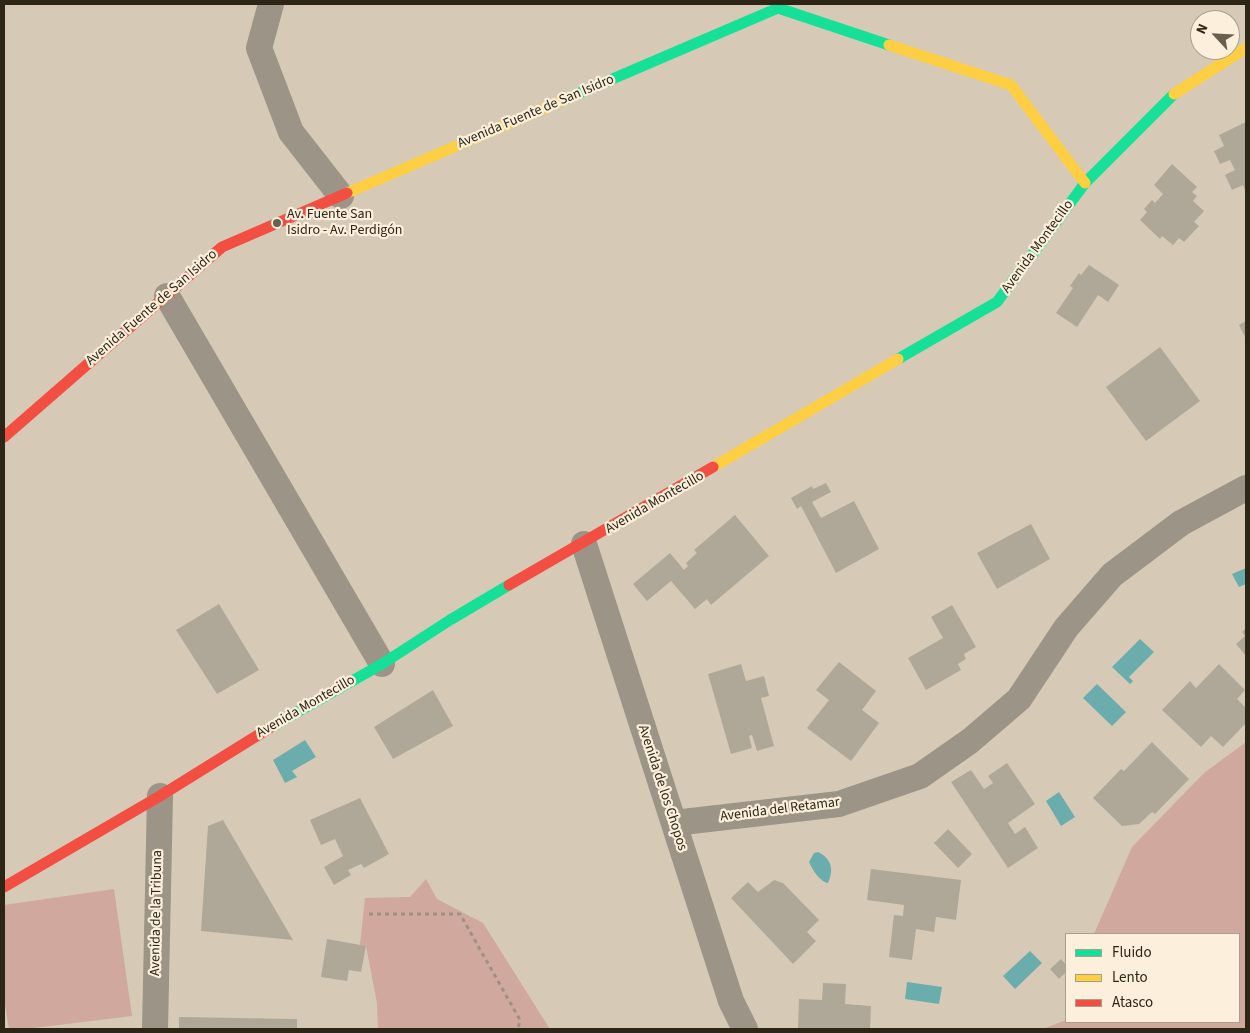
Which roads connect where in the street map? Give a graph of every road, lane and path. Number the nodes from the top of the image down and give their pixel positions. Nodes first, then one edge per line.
1 (271, 4) edge
2 (1246, 48) edge
3 (1085, 183) junction
4 (342, 196) junction
5 (167, 296) junction
6 (4, 437) edge
7 (1246, 488) edge
8 (584, 544) junction
9 (382, 664) junction
10 (160, 796) junction
11 (674, 823) junction
12 (4, 887) edge
13 (369, 914) dead end
14 (155, 1029) edge
15 (518, 1029) edge
16 (745, 1029) edge

1 - 4 street
2 - 3 street, Avenida Montecillo
3 - 4 street, Avenida Fuente de San Isidro
3 - 8 street, Avenida Montecillo
4 - 5 street, Avenida Fuente de San Isidro
5 - 6 street, Avenida Fuente de San Isidro
5 - 9 street
7 - 11 street, Avenida del Retamar
8 - 9 street, Avenida Montecillo
8 - 11 street, Avenida de los Chopos
9 - 10 street, Avenida Montecillo
10 - 12 street, Avenida Montecillo
10 - 14 street, Avenida de la Tribuna
11 - 16 street, Avenida de los Chopos
13 - 15 path

